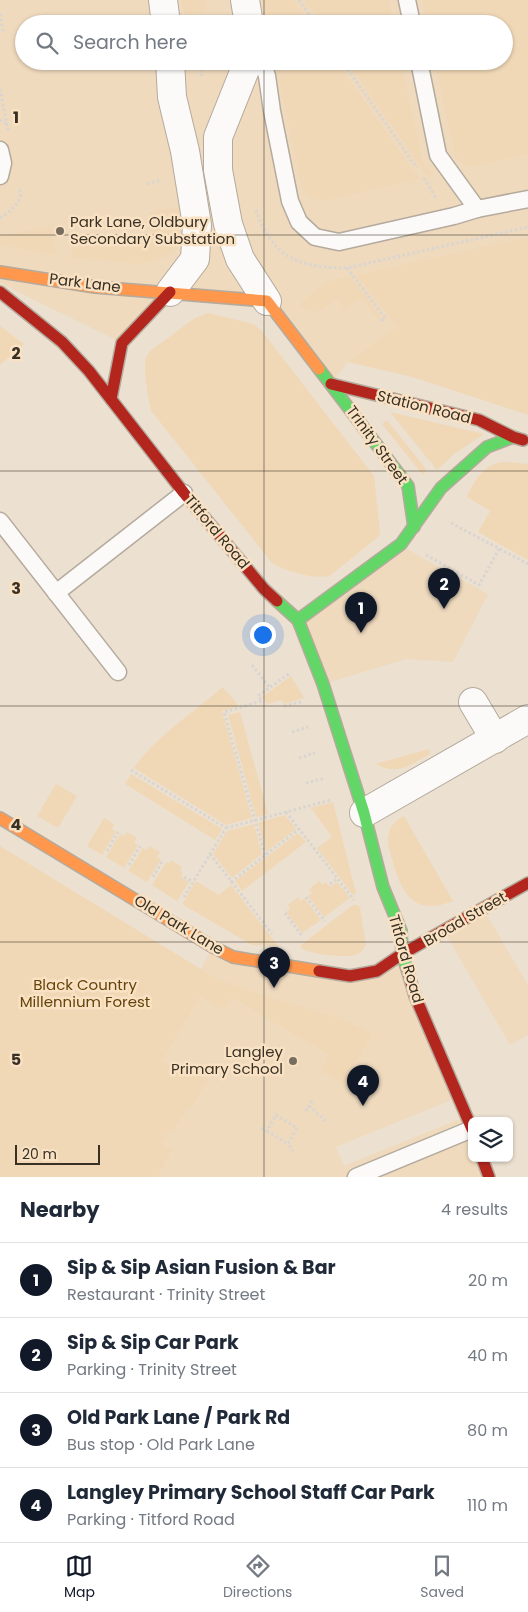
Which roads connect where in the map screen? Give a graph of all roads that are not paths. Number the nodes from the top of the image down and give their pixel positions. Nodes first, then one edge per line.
1 (163, 0) edge
2 (245, 0) edge
3 (407, 0) edge
4 (165, 15) edge
5 (248, 15) edge
6 (410, 15) edge
7 (170, 70) edge
8 (244, 70) edge
9 (265, 70) edge
10 (421, 70) edge
11 (0, 150) edge
12 (0, 176) edge
13 (528, 198) edge
14 (477, 209) junction
15 (0, 272) edge
16 (0, 292) edge
17 (170, 292) junction
18 (267, 301) junction
19 (332, 384) junction
20 (111, 399) junction
21 (513, 437) junction
22 (528, 442) edge
23 (184, 493) junction
24 (0, 520) edge
25 (414, 527) junction
26 (56, 593) junction
27 (298, 620) junction
28 (118, 672) dead end
29 (473, 702) dead end
30 (528, 719) edge
31 (494, 738) junction
32 (364, 813) junction
33 (0, 818) edge
34 (528, 883) edge
35 (402, 954) junction
36 (468, 1120) edge
37 (468, 1131) edge
38 (483, 1162) edge
39 (356, 1177) edge
40 (489, 1177) edge

1 - 4 street
2 - 5 street
3 - 6 lane
7 - 17 street
8 - 18 street, Trinity Street
9 - 14 lane
10 - 14 lane
11 - 12 lane
13 - 14 lane
15 - 17 main road, Park Lane
16 - 20 main road, Titford Road
17 - 18 main road
17 - 20 main road
18 - 19 main road, Trinity Street
19 - 21 main road, Station Road
19 - 25 main road, Trinity Street
20 - 23 main road, Titford Road
21 - 22 main road, Station Road
21 - 25 main road
23 - 26 lane
23 - 27 main road, Titford Road
24 - 26 lane
25 - 27 main road
26 - 28 lane
27 - 32 main road, Titford Road
29 - 31 street
30 - 31 street
31 - 32 street
32 - 35 main road, Titford Road
33 - 35 main road, Old Park Lane
34 - 35 main road, Broad Street
35 - 36 main road, Titford Road
37 - 39 lane
38 - 40 main road

